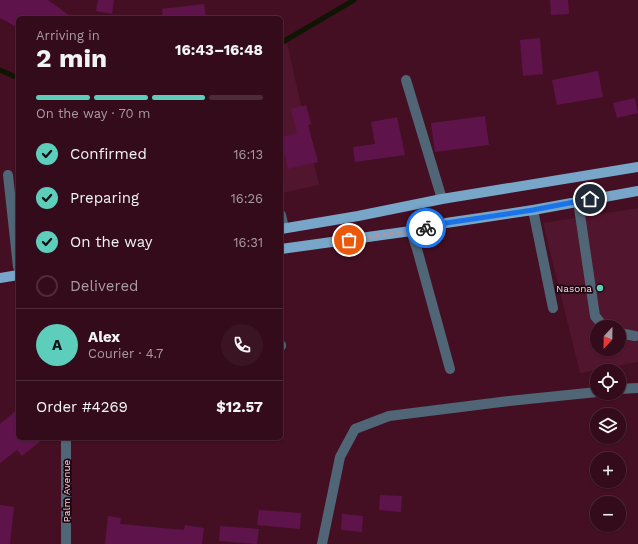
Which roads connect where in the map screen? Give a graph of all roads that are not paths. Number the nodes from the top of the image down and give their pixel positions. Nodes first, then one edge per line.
1 (406, 80) dead end
2 (638, 167) edge
3 (8, 175) dead end
4 (638, 191) edge
5 (442, 199) junction
6 (578, 201) junction
7 (533, 210) junction
8 (283, 229) edge
9 (411, 231) junction
10 (16, 249) edge
11 (283, 249) edge
12 (16, 275) edge
13 (0, 278) edge
14 (553, 308) dead end
15 (598, 320) edge
16 (626, 334) edge
17 (635, 336) dead end
18 (450, 369) dead end
19 (638, 388) edge
20 (626, 389) edge
21 (590, 393) edge
22 (66, 440) edge
23 (66, 544) edge
24 (322, 544) edge

1 - 5 street
2 - 5 main road
3 - 10 street
4 - 6 main road
5 - 8 main road
6 - 7 main road
6 - 15 street
7 - 9 main road
7 - 14 street
9 - 11 main road
9 - 18 street
12 - 13 main road
16 - 17 street
19 - 20 street
21 - 24 street
22 - 23 street, Palm Avenue

